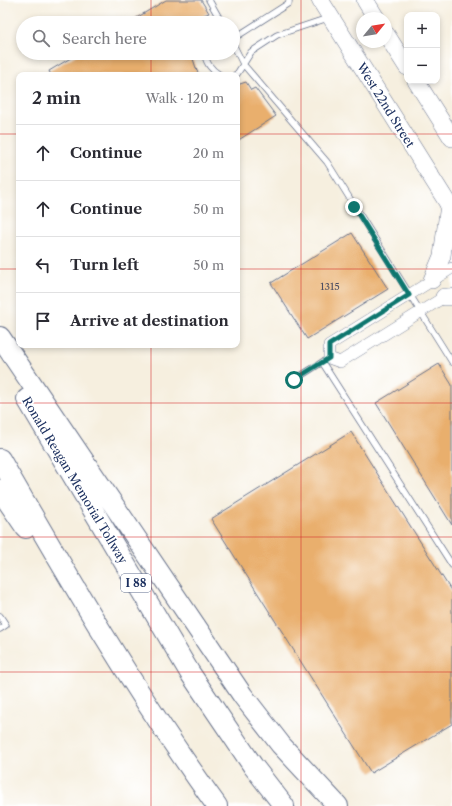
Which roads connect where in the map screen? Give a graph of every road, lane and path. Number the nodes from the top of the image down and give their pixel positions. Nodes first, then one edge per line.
1 (209, 0) edge
2 (289, 0) edge
3 (320, 0) edge
4 (365, 0) edge
5 (372, 12) edge
6 (218, 16) edge
7 (331, 17) junction
8 (240, 34) edge
9 (392, 43) edge
10 (240, 58) edge
11 (206, 60) edge
12 (404, 62) edge
13 (243, 64) junction
14 (215, 72) edge
15 (238, 72) edge
16 (418, 84) edge
17 (452, 138) edge
18 (450, 208) edge
19 (452, 268) edge
20 (432, 280) junction
21 (409, 295) junction
22 (450, 295) edge
23 (420, 312) junction
24 (0, 337) edge
25 (0, 354) edge
26 (326, 360) junction
27 (452, 362) edge
28 (294, 380) dead end
29 (0, 459) edge
30 (0, 490) edge
31 (452, 564) edge
32 (0, 616) edge
33 (0, 628) edge
34 (155, 716) junction
35 (217, 806) edge
36 (284, 806) edge
37 (338, 806) edge

1 - 6 lane
2 - 8 lane
3 - 7 main road, West 22nd Street
4 - 5 main road
7 - 13 lane
7 - 18 main road, West 22nd Street
9 - 12 main road
10 - 13 lane
11 - 14 lane
13 - 15 lane
13 - 21 lane
16 - 17 main road
18 - 20 main road
19 - 20 street
20 - 21 street
21 - 23 lane
21 - 26 street
22 - 23 street
23 - 26 street
23 - 27 lane
24 - 37 highway
25 - 36 highway, Ronald Reagan Memorial Tollway / I 88
26 - 28 lane
26 - 31 lane
29 - 34 highway
30 - 34 highway
32 - 33 lane
34 - 35 highway

